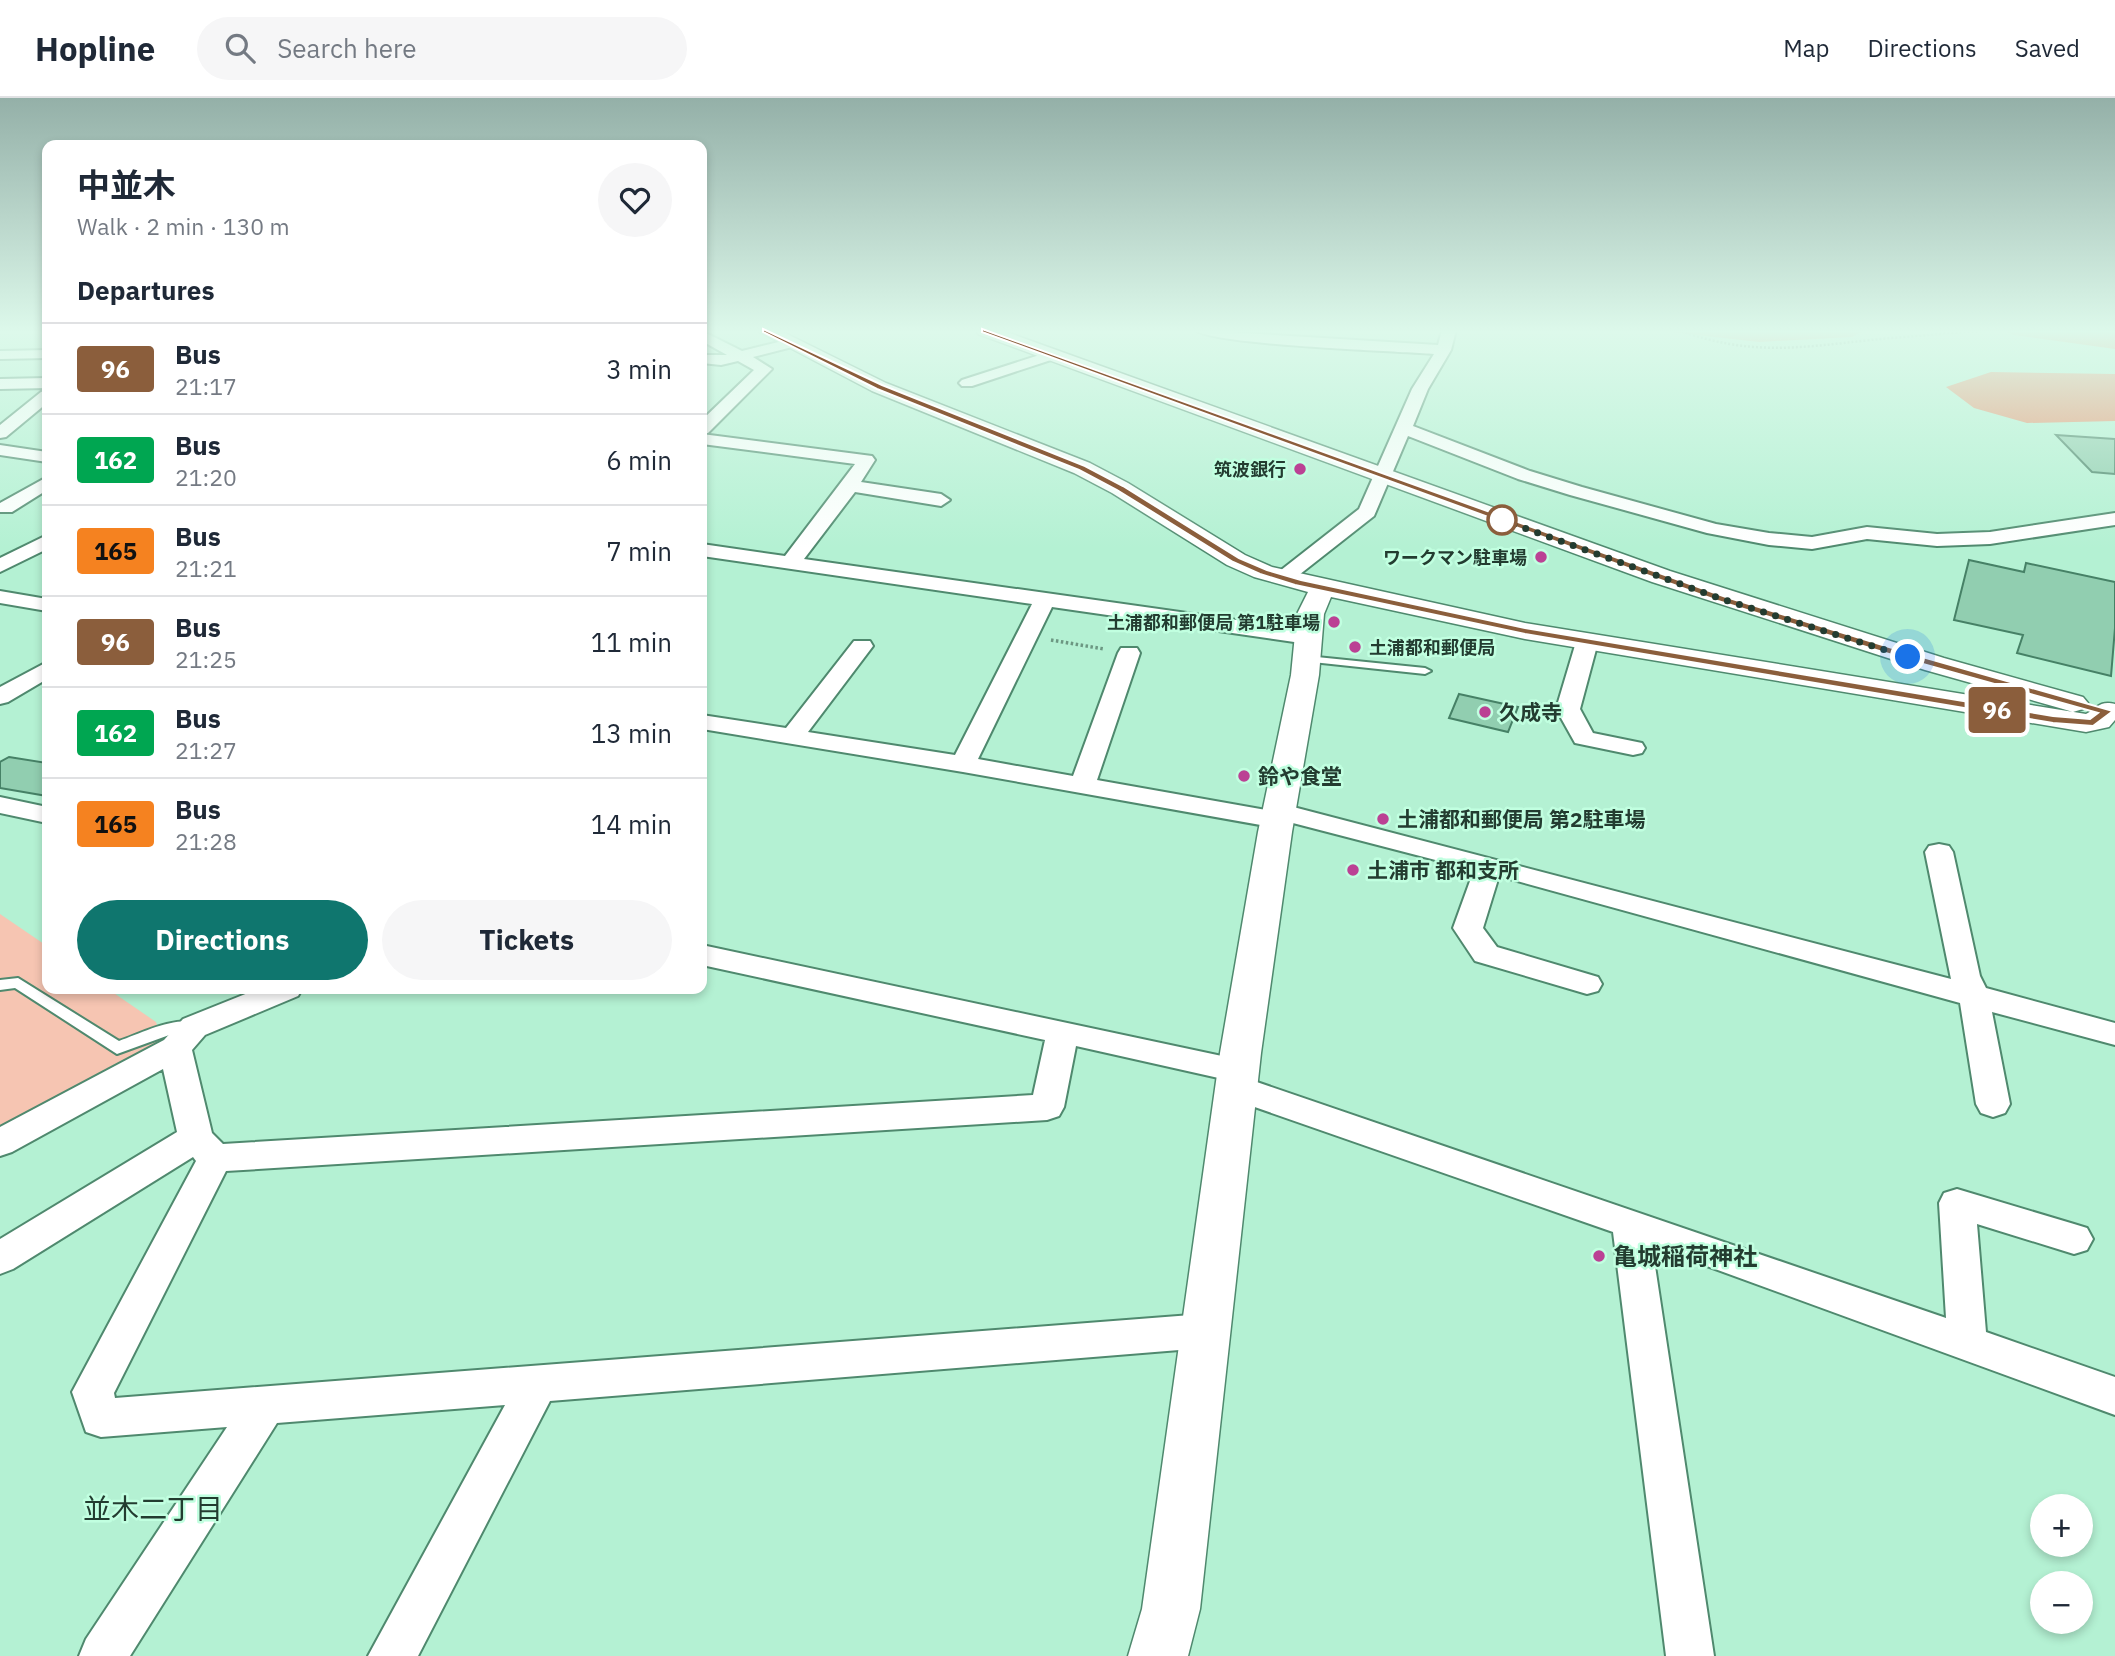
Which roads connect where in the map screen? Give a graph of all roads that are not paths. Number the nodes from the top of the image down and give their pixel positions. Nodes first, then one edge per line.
1 (37, 403) edge
2 (729, 403) edge
3 (918, 403) edge
4 (1183, 403) edge
5 (1414, 403) edge
6 (707, 424) edge
7 (1404, 428) junction
8 (0, 433) edge
9 (707, 440) edge
10 (0, 450) edge
11 (42, 456) edge
12 (1381, 475) junction
13 (42, 485) edge
14 (850, 486) junction
15 (941, 500) dead end
16 (5, 508) dead end
17 (2115, 519) edge
18 (42, 544) edge
19 (707, 551) edge
20 (789, 564) junction
21 (0, 566) edge
22 (1283, 578) junction
23 (1323, 589) junction
24 (0, 597) edge
25 (1045, 599) junction
26 (42, 604) edge
27 (1587, 642) junction
28 (862, 646) dead end
29 (1308, 648) junction
30 (1129, 653) road end
31 (1425, 671) dead end
32 (42, 672) edge
33 (0, 697) edge
34 (1999, 697) junction
35 (2106, 719) edge
36 (707, 723) edge
37 (791, 738) junction
38 (1633, 748) dead end
39 (963, 764) junction
40 (1082, 785) junction
41 (0, 805) edge
42 (42, 814) edge
43 (1277, 816) junction
44 (1938, 852) dead end
45 (1489, 865) junction
46 (707, 956) edge
47 (1587, 984) dead end
48 (0, 985) edge
49 (276, 994) edge
50 (1974, 996) junction
51 (1062, 1034) junction
52 (2115, 1034) edge
53 (185, 1037) junction
54 (1236, 1078) junction
55 (1993, 1104) dead end
56 (0, 1143) edge
57 (205, 1148) junction
58 (1630, 1223) junction
59 (2074, 1239) dead end
60 (0, 1258) edge
61 (1204, 1331) junction
62 (1967, 1344) junction
63 (538, 1383) junction
64 (2115, 1396) edge
65 (264, 1407) junction
66 (103, 1656) edge
67 (392, 1656) edge
68 (1158, 1656) edge
69 (1690, 1656) edge

1 - 8 street
2 - 6 street
3 - 22 street
4 - 12 street
5 - 7 street
7 - 12 street
7 - 17 street
9 - 14 street
10 - 11 street
12 - 22 street
12 - 34 street
13 - 16 street
14 - 15 street
14 - 20 street
18 - 21 street
19 - 20 street
20 - 25 street
22 - 23 street
23 - 27 street
23 - 29 street
24 - 26 street
25 - 29 street
25 - 39 street
27 - 34 street
27 - 38 street
28 - 37 street
29 - 31 lane
29 - 43 street
30 - 40 street
32 - 33 street
34 - 35 street
36 - 37 street
37 - 39 street
39 - 40 street
40 - 43 street
41 - 42 street
43 - 45 street
43 - 54 street
44 - 50 street
45 - 47 street
45 - 50 street
46 - 51 street
48 - 53 lane
49 - 53 street
50 - 52 street
50 - 55 street
51 - 54 street
51 - 57 street
53 - 56 street
53 - 57 street
54 - 58 street
54 - 61 street
57 - 60 street
57 - 65 street
58 - 62 street
58 - 69 street
59 - 62 street
61 - 63 street
61 - 68 street
62 - 64 street
63 - 65 street
63 - 67 street
65 - 66 street

